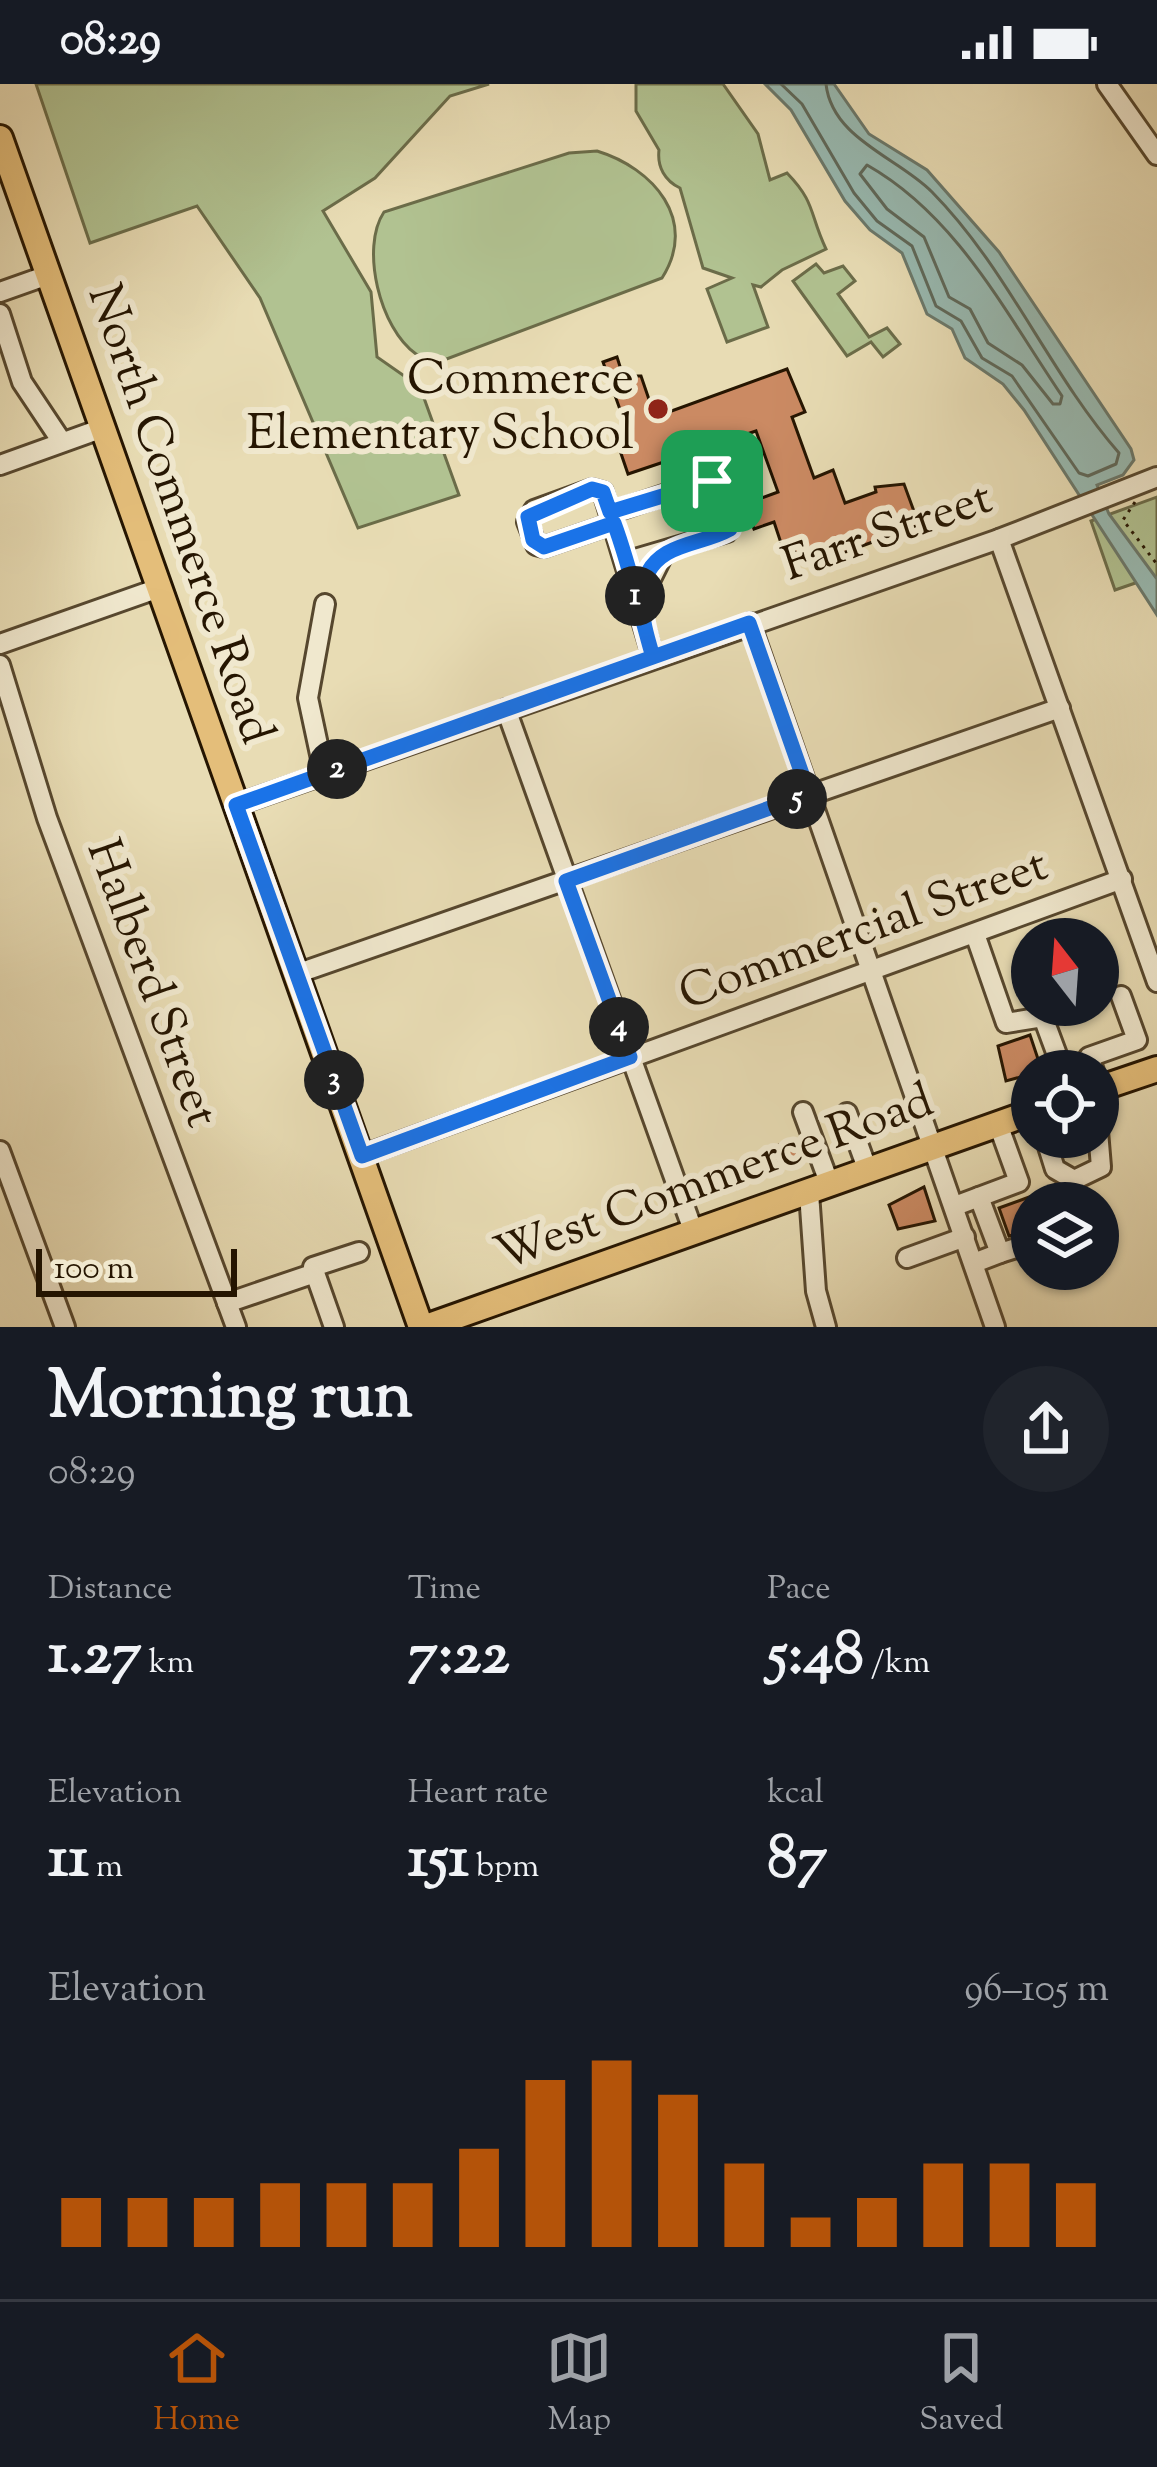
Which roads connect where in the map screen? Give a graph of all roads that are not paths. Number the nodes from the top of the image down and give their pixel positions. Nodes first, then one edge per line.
1 (1107, 84) edge
2 (1149, 127) edge
3 (0, 138) edge
4 (1157, 155) edge
5 (48, 275) junction
6 (0, 292) edge
7 (0, 314) edge
8 (103, 428) junction
9 (62, 442) junction
10 (0, 465) edge
11 (1154, 479) edge
12 (999, 539) junction
13 (663, 555) junction
14 (625, 562) junction
15 (159, 588) junction
16 (325, 604) dead end
17 (638, 605) junction
18 (749, 623) junction
19 (0, 644) edge
20 (653, 657) junction
21 (0, 665) edge
22 (1060, 708) junction
23 (506, 709) junction
24 (324, 773) junction
25 (809, 794) junction
26 (236, 805) junction
27 (1122, 879) junction
28 (566, 881) junction
29 (975, 934) junction
30 (872, 973) junction
31 (296, 974) junction
32 (1157, 982) edge
33 (1121, 996) dead end
34 (1133, 1042) junction
35 (1055, 1050) edge
36 (1110, 1050) edge
37 (630, 1057) junction
38 (1150, 1071) edge
39 (1119, 1081) edge
40 (802, 1112) dead end
41 (847, 1113) dead end
42 (1011, 1119) edge
43 (998, 1124) junction
44 (934, 1146) junction
45 (0, 1150) edge
46 (362, 1156) junction
47 (1052, 1158) edge
48 (1100, 1158) edge
49 (868, 1171) junction
50 (819, 1189) junction
51 (979, 1197) junction
52 (955, 1206) junction
53 (694, 1233) junction
54 (965, 1237) junction
55 (1011, 1250) edge
56 (358, 1252) dead end
57 (1000, 1253) junction
58 (907, 1258) dead end
59 (974, 1263) junction
60 (315, 1273) junction
61 (227, 1304) junction
62 (65, 1327) edge
63 (236, 1327) edge
64 (334, 1327) edge
65 (424, 1327) edge
66 (826, 1327) edge
67 (995, 1327) edge

1 - 2 street
2 - 4 street
3 - 5 main road, North Commerce Road
5 - 6 street
5 - 8 main road, North Commerce Road
7 - 9 street
8 - 9 street
8 - 15 main road, North Commerce Road
9 - 10 street
11 - 12 street, Farr Street
12 - 18 street, Farr Street
12 - 22 street
13 - 14 street
13 - 14 street
13 - 17 street
14 - 17 street
15 - 19 street
15 - 26 main road, North Commerce Road
16 - 24 street
17 - 20 street
18 - 20 street, Farr Street
18 - 25 street
20 - 23 street, Farr Street
21 - 61 street, Halberd Street
22 - 25 street
22 - 27 street
23 - 24 street, Farr Street
23 - 28 street
24 - 26 street, Farr Street
25 - 28 street
25 - 30 street
26 - 31 main road, North Commerce Road
27 - 29 street, Commercial Street
27 - 32 street
28 - 31 street
28 - 37 street
29 - 30 street, Commercial Street
29 - 35 street
30 - 37 street, Commercial Street
30 - 44 street
31 - 46 main road, North Commerce Road
33 - 34 street
34 - 36 street
34 - 38 street
37 - 46 street, Commercial Street
37 - 53 street
38 - 39 main road
40 - 50 street
41 - 49 street
42 - 43 main road, West Commerce Road
43 - 44 main road, West Commerce Road
43 - 51 street
44 - 49 main road, West Commerce Road
44 - 52 street
45 - 62 street
46 - 65 main road, North Commerce Road
47 - 48 street
49 - 50 main road, West Commerce Road
50 - 53 main road, West Commerce Road
50 - 66 street
51 - 52 street
51 - 57 street
52 - 54 street
53 - 65 main road, West Commerce Road
54 - 58 street
54 - 59 street
55 - 57 street
56 - 60 street
57 - 59 street
59 - 67 street
60 - 61 street
60 - 64 street
61 - 63 street, Halberd Street

